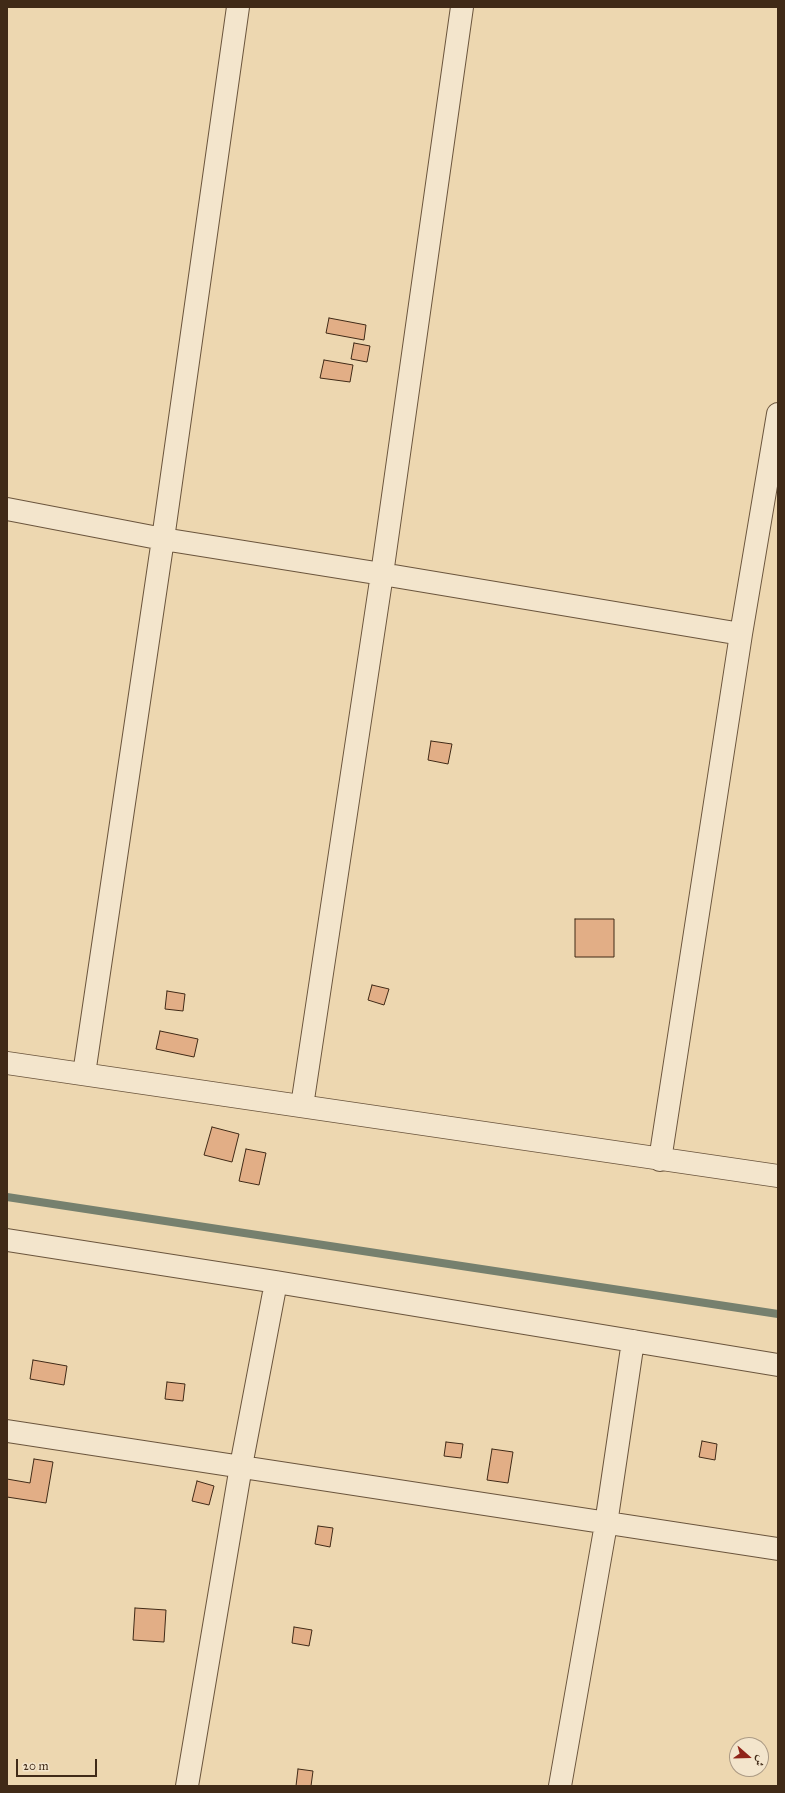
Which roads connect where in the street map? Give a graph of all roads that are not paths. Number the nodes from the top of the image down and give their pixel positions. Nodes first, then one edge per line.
1 (238, 7) edge
2 (462, 7) edge
3 (778, 414) edge
4 (7, 509) edge
5 (163, 539) junction
6 (382, 574) junction
7 (741, 634) junction
8 (7, 1063) edge
9 (84, 1074) junction
10 (302, 1106) junction
11 (660, 1160) junction
12 (778, 1176) edge
13 (7, 1240) edge
14 (276, 1282) junction
15 (634, 1341) junction
16 (778, 1365) edge
17 (7, 1431) edge
18 (241, 1466) junction
19 (606, 1524) junction
20 (778, 1550) edge
21 (187, 1786) edge
22 (560, 1786) edge

1 - 5 street
2 - 6 street
3 - 7 street
4 - 5 street
5 - 6 street
5 - 9 street
6 - 7 street
6 - 10 street
7 - 11 street
8 - 9 street
9 - 10 street
10 - 11 street
11 - 12 street
13 - 14 street
14 - 15 street
14 - 18 street
15 - 16 street
15 - 19 street
17 - 18 street
18 - 19 street
18 - 21 street
19 - 20 street
19 - 22 street

